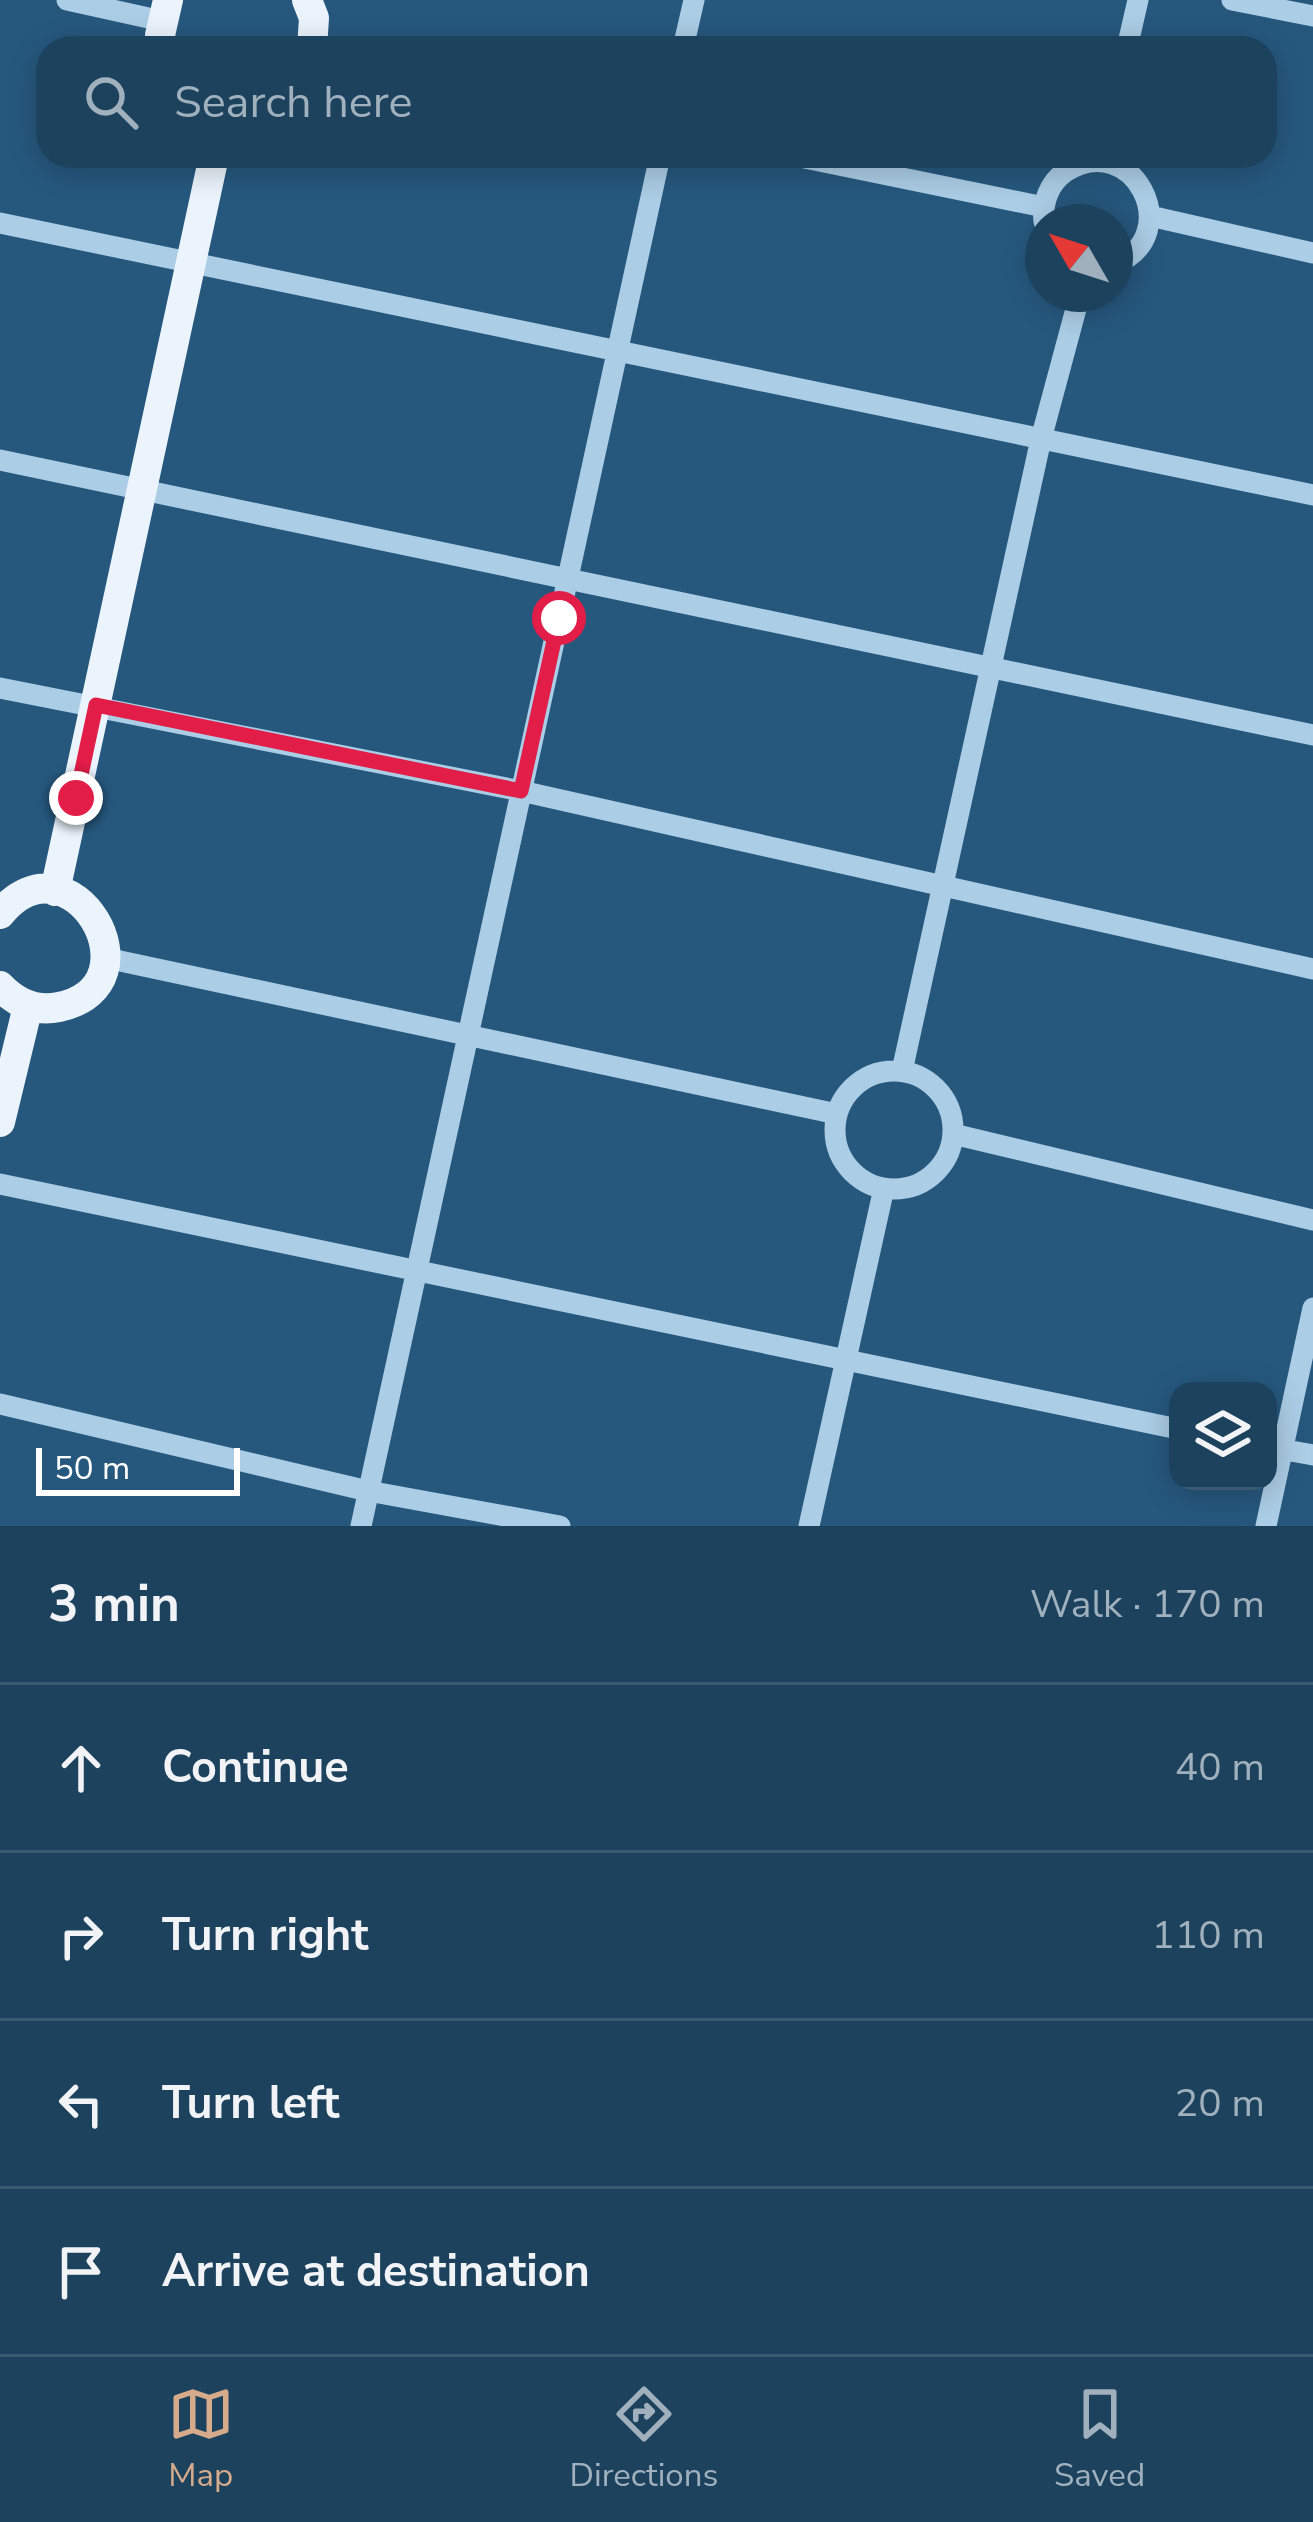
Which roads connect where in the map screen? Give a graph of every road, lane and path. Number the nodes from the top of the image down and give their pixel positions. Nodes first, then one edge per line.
1 (67, 0) edge
2 (307, 0) edge
3 (694, 0) edge
4 (1138, 0) edge
5 (1232, 0) edge
6 (1313, 16) edge
7 (164, 23) edge
8 (313, 36) edge
9 (686, 36) edge
10 (1130, 36) edge
11 (212, 168) edge
12 (657, 168) edge
13 (847, 168) edge
14 (1073, 168) edge
15 (1122, 168) edge
16 (1045, 204) edge
17 (1025, 210) edge
18 (1150, 216) junction
19 (0, 223) edge
20 (1133, 252) edge
21 (1313, 253) edge
22 (194, 263) junction
23 (1075, 312) edge
24 (617, 351) junction
25 (1041, 439) junction
26 (0, 460) edge
27 (143, 490) junction
28 (1313, 495) edge
29 (568, 578) junction
30 (991, 666) junction
31 (0, 688) edge
32 (96, 705) junction
33 (1313, 735) edge
34 (521, 791) junction
35 (943, 886) junction
36 (55, 891) junction
37 (0, 914) edge
38 (106, 958) junction
39 (1313, 969) edge
40 (0, 986) edge
41 (28, 1006) junction
42 (467, 1037) junction
43 (902, 1071) junction
44 (837, 1114) junction
45 (0, 1122) edge
46 (953, 1134) junction
47 (0, 1184) edge
48 (884, 1188) junction
49 (1313, 1220) edge
50 (416, 1272) junction
51 (1313, 1308) edge
52 (845, 1362) junction
53 (0, 1404) edge
54 (1169, 1427) edge
55 (1277, 1441) edge
56 (1277, 1448) edge
57 (1313, 1456) edge
58 (1270, 1490) edge
59 (368, 1491) junction
60 (361, 1526) edge
61 (560, 1526) edge
62 (809, 1526) edge
63 (1266, 1526) edge

1 - 7 street
2 - 8 main road
3 - 9 street
4 - 10 street
5 - 6 street
11 - 22 main road
12 - 24 street
13 - 17 street
14 - 16 street
15 - 18 street
18 - 20 street
18 - 21 street
19 - 22 street
22 - 24 street
22 - 27 main road
23 - 25 street
24 - 25 street
24 - 29 street
25 - 28 street
25 - 30 street
26 - 27 street
27 - 29 street
27 - 32 main road
29 - 30 street
29 - 34 street
30 - 33 street
30 - 35 street
31 - 32 street
32 - 34 street
32 - 36 main road
34 - 35 street
34 - 42 street
35 - 39 street
35 - 43 street
36 - 37 main road
36 - 38 main road
38 - 41 main road
38 - 42 street
40 - 41 main road
41 - 45 main road
42 - 44 street
42 - 50 street
43 - 44 street
43 - 46 street
44 - 48 street
46 - 48 street
46 - 49 street
47 - 50 street
48 - 52 street
50 - 52 street
50 - 59 street
51 - 55 street
52 - 54 street
52 - 62 street
53 - 59 street
56 - 57 street
58 - 63 street
59 - 60 street
59 - 61 street

